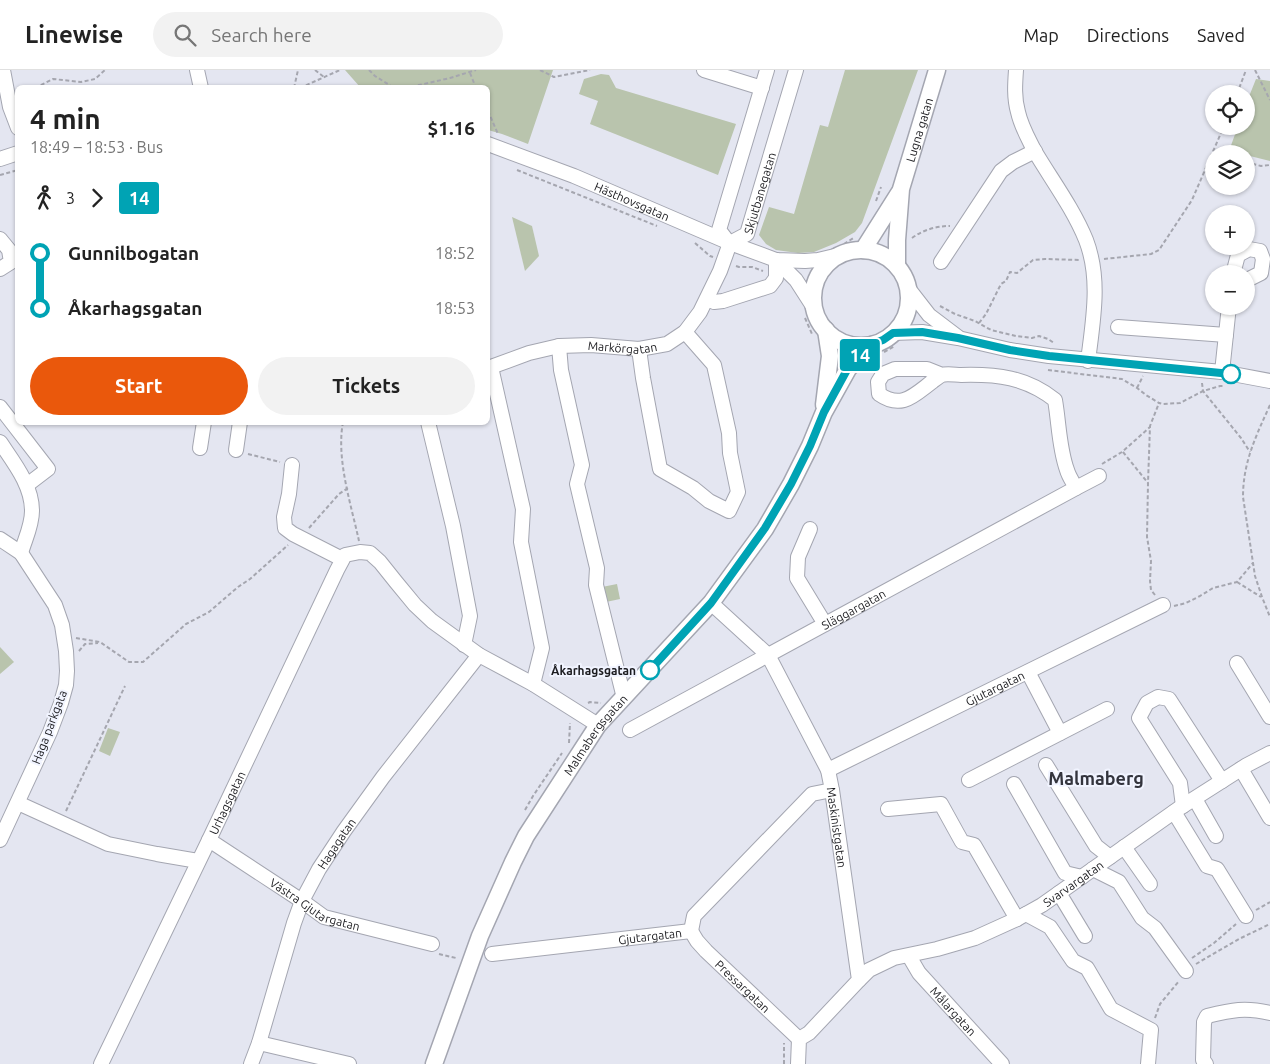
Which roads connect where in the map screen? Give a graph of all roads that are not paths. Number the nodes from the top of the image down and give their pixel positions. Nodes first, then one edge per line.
1 (3, 70) edge
2 (197, 70) edge
3 (704, 70) edge
4 (767, 70) edge
5 (796, 70) edge
6 (937, 70) edge
7 (1016, 70) edge
8 (200, 85) edge
9 (762, 88) junction
10 (15, 120) edge
11 (490, 145) edge
12 (1035, 151) junction
13 (15, 154) edge
14 (0, 159) edge
15 (901, 189) junction
16 (0, 239) edge
17 (730, 243) junction
18 (864, 250) junction
19 (839, 251) junction
20 (776, 260) junction
21 (941, 262) dead end
22 (1235, 265) edge
23 (896, 266) junction
24 (0, 269) edge
25 (1255, 276) edge
26 (908, 288) junction
27 (707, 299) junction
28 (809, 310) junction
29 (1229, 315) edge
30 (1118, 327) dead end
31 (685, 332) junction
32 (893, 333) junction
33 (820, 335) junction
34 (1226, 335) junction
35 (958, 338) junction
36 (871, 344) junction
37 (559, 346) junction
38 (639, 349) junction
39 (1088, 360) junction
40 (490, 367) edge
41 (490, 371) edge
42 (1222, 372) junction
43 (942, 375) dead end
44 (1270, 381) edge
45 (0, 407) edge
46 (824, 412) junction
47 (204, 425) edge
48 (240, 425) edge
49 (429, 425) edge
50 (0, 442) edge
51 (200, 448) dead end
52 (236, 450) road end
53 (292, 465) road end
54 (1099, 476) road end
55 (27, 485) junction
56 (1076, 488) junction
57 (810, 529) dead end
58 (0, 540) edge
59 (21, 553) junction
60 (342, 559) junction
61 (711, 603) junction
62 (1163, 605) road end
63 (825, 624) junction
64 (464, 645) junction
65 (479, 655) junction
66 (768, 655) junction
67 (1237, 663) dead end
68 (1028, 672) junction
69 (532, 684) junction
70 (624, 698) junction
71 (1107, 709) dead end
72 (1270, 717) edge
73 (598, 725) junction
74 (630, 730) dead end
75 (1060, 733) junction
76 (1265, 754) edge
77 (1046, 765) dead end
78 (1241, 769) junction
79 (828, 770) junction
80 (968, 780) dead end
81 (1222, 781) junction
82 (1014, 784) dead end
83 (832, 790) junction
84 (18, 802) junction
85 (1184, 806) junction
86 (888, 809) dead end
87 (1270, 818) edge
88 (1216, 836) dead end
89 (0, 840) edge
90 (209, 840) junction
91 (1124, 847) junction
92 (1110, 857) junction
93 (198, 861) junction
94 (1088, 873) junction
95 (1150, 884) dead end
96 (1059, 893) junction
97 (302, 901) junction
98 (1246, 916) road end
99 (1021, 917) junction
100 (691, 931) junction
101 (1085, 936) dead end
102 (432, 944) dead end
103 (492, 954) dead end
104 (909, 956) junction
105 (1184, 968) road end
106 (859, 980) junction
107 (1270, 1013) edge
108 (794, 1034) junction
109 (259, 1043) junction
110 (101, 1064) edge
111 (251, 1064) edge
112 (350, 1064) edge
113 (434, 1064) edge
114 (798, 1064) edge
115 (1002, 1064) edge
116 (1148, 1064) edge
117 (1206, 1064) edge

1 - 10 street
2 - 8 street
3 - 9 street
4 - 9 street, Skjutbanegatan
5 - 17 street, Skjutbanegatan
6 - 15 main road, Lugna gatan
7 - 12 street
9 - 17 street, Skjutbanegatan
11 - 17 street, Hästhovsgatan
12 - 21 street
12 - 39 street
13 - 14 street
15 - 18 main road, Lugna gatan
15 - 23 main road, Lugna gatan
16 - 24 street
17 - 20 street, Hästhovsgatan
17 - 27 street, Markörgatan
18 - 19 main road
18 - 23 main road
19 - 20 street, Hästhovsgatan
19 - 28 main road
20 - 27 street
20 - 28 street, Hästhovsgatan
22 - 25 street
23 - 26 main road
26 - 32 main road
26 - 35 street
27 - 31 street, Markörgatan
28 - 33 main road
29 - 34 street
30 - 34 street
31 - 38 street, Markörgatan
31 - 38 street
32 - 35 street
32 - 36 main road
33 - 36 main road
33 - 46 main road, Malmabergsgatan
34 - 42 street
35 - 39 street
36 - 46 main road, Malmabergsgatan
37 - 38 street, Markörgatan
37 - 40 street, Markörgatan
37 - 70 street
39 - 42 street
41 - 69 street
42 - 44 street
43 - 56 street
45 - 55 street
46 - 61 main road, Malmabergsgatan
47 - 51 street
48 - 52 street
49 - 64 street
50 - 55 street
53 - 60 street
54 - 56 street, Släggargatan
55 - 59 street
56 - 63 street, Släggargatan
57 - 63 street
58 - 59 street, Haga parkgata
59 - 84 street, Haga parkgata
60 - 64 street
60 - 90 street, Urhagsgatan
61 - 66 street, Maskinistgatan
61 - 70 main road, Malmabergsgatan
62 - 68 street, Gjutargatan
63 - 66 street, Släggargatan
64 - 65 street
65 - 69 street
65 - 97 street, Hagagatan
66 - 74 street, Släggargatan
66 - 79 street, Maskinistgatan
67 - 72 street
68 - 75 street
68 - 79 street, Gjutargatan
69 - 73 street
70 - 73 main road, Malmabergsgatan
71 - 75 street
73 - 113 main road, Malmabergsgatan
75 - 80 street
76 - 78 street, Svarvargatan
77 - 92 street
78 - 81 street, Svarvargatan
78 - 87 street
79 - 83 street, Maskinistgatan
81 - 85 street, Svarvargatan
81 - 85 street
82 - 94 street
83 - 100 street, Gjutargatan
83 - 106 street, Maskinistgatan
84 - 89 street, Haga parkgata
84 - 93 street
85 - 88 street
85 - 91 street, Svarvargatan
85 - 98 street
86 - 99 street
90 - 93 street, Urhagsgatan
90 - 97 street, Västra Gjutargatan
91 - 92 street, Svarvargatan
91 - 95 street
92 - 94 street, Svarvargatan
93 - 110 street, Urhagsgatan
94 - 96 street, Svarvargatan
94 - 105 street
96 - 99 street, Svarvargatan
96 - 101 street
97 - 102 street, Västra Gjutargatan
97 - 109 street, Hagagatan
99 - 104 street, Svarvargatan
99 - 116 street
100 - 103 street, Gjutargatan
100 - 108 street, Pressargatan
104 - 106 street, Svarvargatan
104 - 115 street, Målargatan
106 - 108 street
107 - 117 street
108 - 114 street
109 - 111 street, Hagagatan
109 - 112 street

